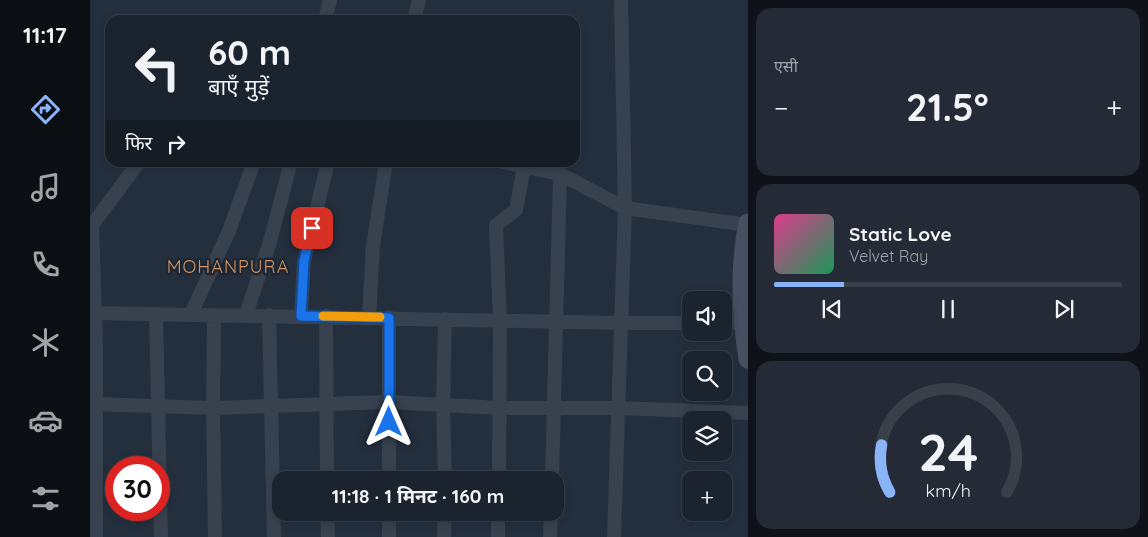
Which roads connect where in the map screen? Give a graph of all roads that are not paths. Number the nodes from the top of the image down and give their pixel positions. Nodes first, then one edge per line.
1 (330, 0) edge
2 (419, 0) edge
3 (621, 0) edge
4 (326, 15) edge
5 (415, 15) edge
6 (135, 167) edge
7 (252, 167) edge
8 (290, 167) edge
9 (327, 167) edge
10 (385, 167) edge
11 (524, 167) joint
12 (560, 174) junction
13 (625, 208) junction
14 (748, 224) edge
15 (91, 226) edge
16 (92, 313) edge
17 (156, 314) junction
18 (191, 314) junction
19 (214, 315) junction
20 (246, 315) junction
21 (269, 315) junction
22 (301, 316) junction
23 (326, 316) junction
24 (369, 317) junction
25 (389, 318) junction
26 (445, 319) junction
27 (500, 320) junction
28 (556, 322) junction
29 (621, 323) junction
30 (682, 323) edge
31 (733, 323) edge
32 (748, 359) edge
33 (94, 400) edge
34 (389, 402) junction
35 (325, 404) junction
36 (443, 405) junction
37 (160, 406) junction
38 (270, 406) junction
39 (213, 408) junction
40 (500, 408) junction
41 (554, 408) junction
42 (618, 408) junction
43 (748, 413) edge
44 (327, 471) edge
45 (389, 471) edge
46 (445, 471) edge
47 (499, 471) edge
48 (552, 471) edge
49 (327, 521) edge
50 (389, 521) edge
51 (445, 521) edge
52 (498, 521) edge
53 (551, 521) edge
54 (96, 537) edge
55 (161, 537) edge
56 (215, 537) edge
57 (274, 537) edge
58 (328, 537) edge
59 (389, 537) edge
60 (444, 537) edge
61 (498, 537) edge
62 (550, 537) edge
63 (614, 537) edge

1 - 4 street
2 - 5 street
3 - 13 street
6 - 15 street
7 - 18 street
8 - 20 street
9 - 22 street
10 - 24 street
11 - 12 street
11 - 27 street
12 - 13 street
12 - 28 street
13 - 14 street
13 - 29 street
14 - 31 street
15 - 16 street
16 - 17 street
16 - 33 street
17 - 18 street
17 - 37 street
18 - 19 street
19 - 20 street
19 - 39 street
20 - 21 street
21 - 22 street
21 - 38 street
22 - 23 street
23 - 24 street
23 - 35 street
24 - 25 street
25 - 26 street
25 - 34 street
26 - 27 street
26 - 36 street
27 - 28 street
27 - 40 street
28 - 29 street
28 - 41 street
29 - 30 street
29 - 42 street
31 - 32 street
33 - 37 street
33 - 54 street
34 - 35 street
34 - 36 street
34 - 45 street
35 - 38 street
35 - 44 street
36 - 40 street
36 - 46 street
37 - 39 street
37 - 55 street
38 - 39 street
38 - 57 street
39 - 56 street
40 - 41 street
40 - 47 street
41 - 42 street
41 - 48 street
42 - 43 street
42 - 63 street
49 - 58 street
50 - 59 street
51 - 60 street
52 - 61 street
53 - 62 street

